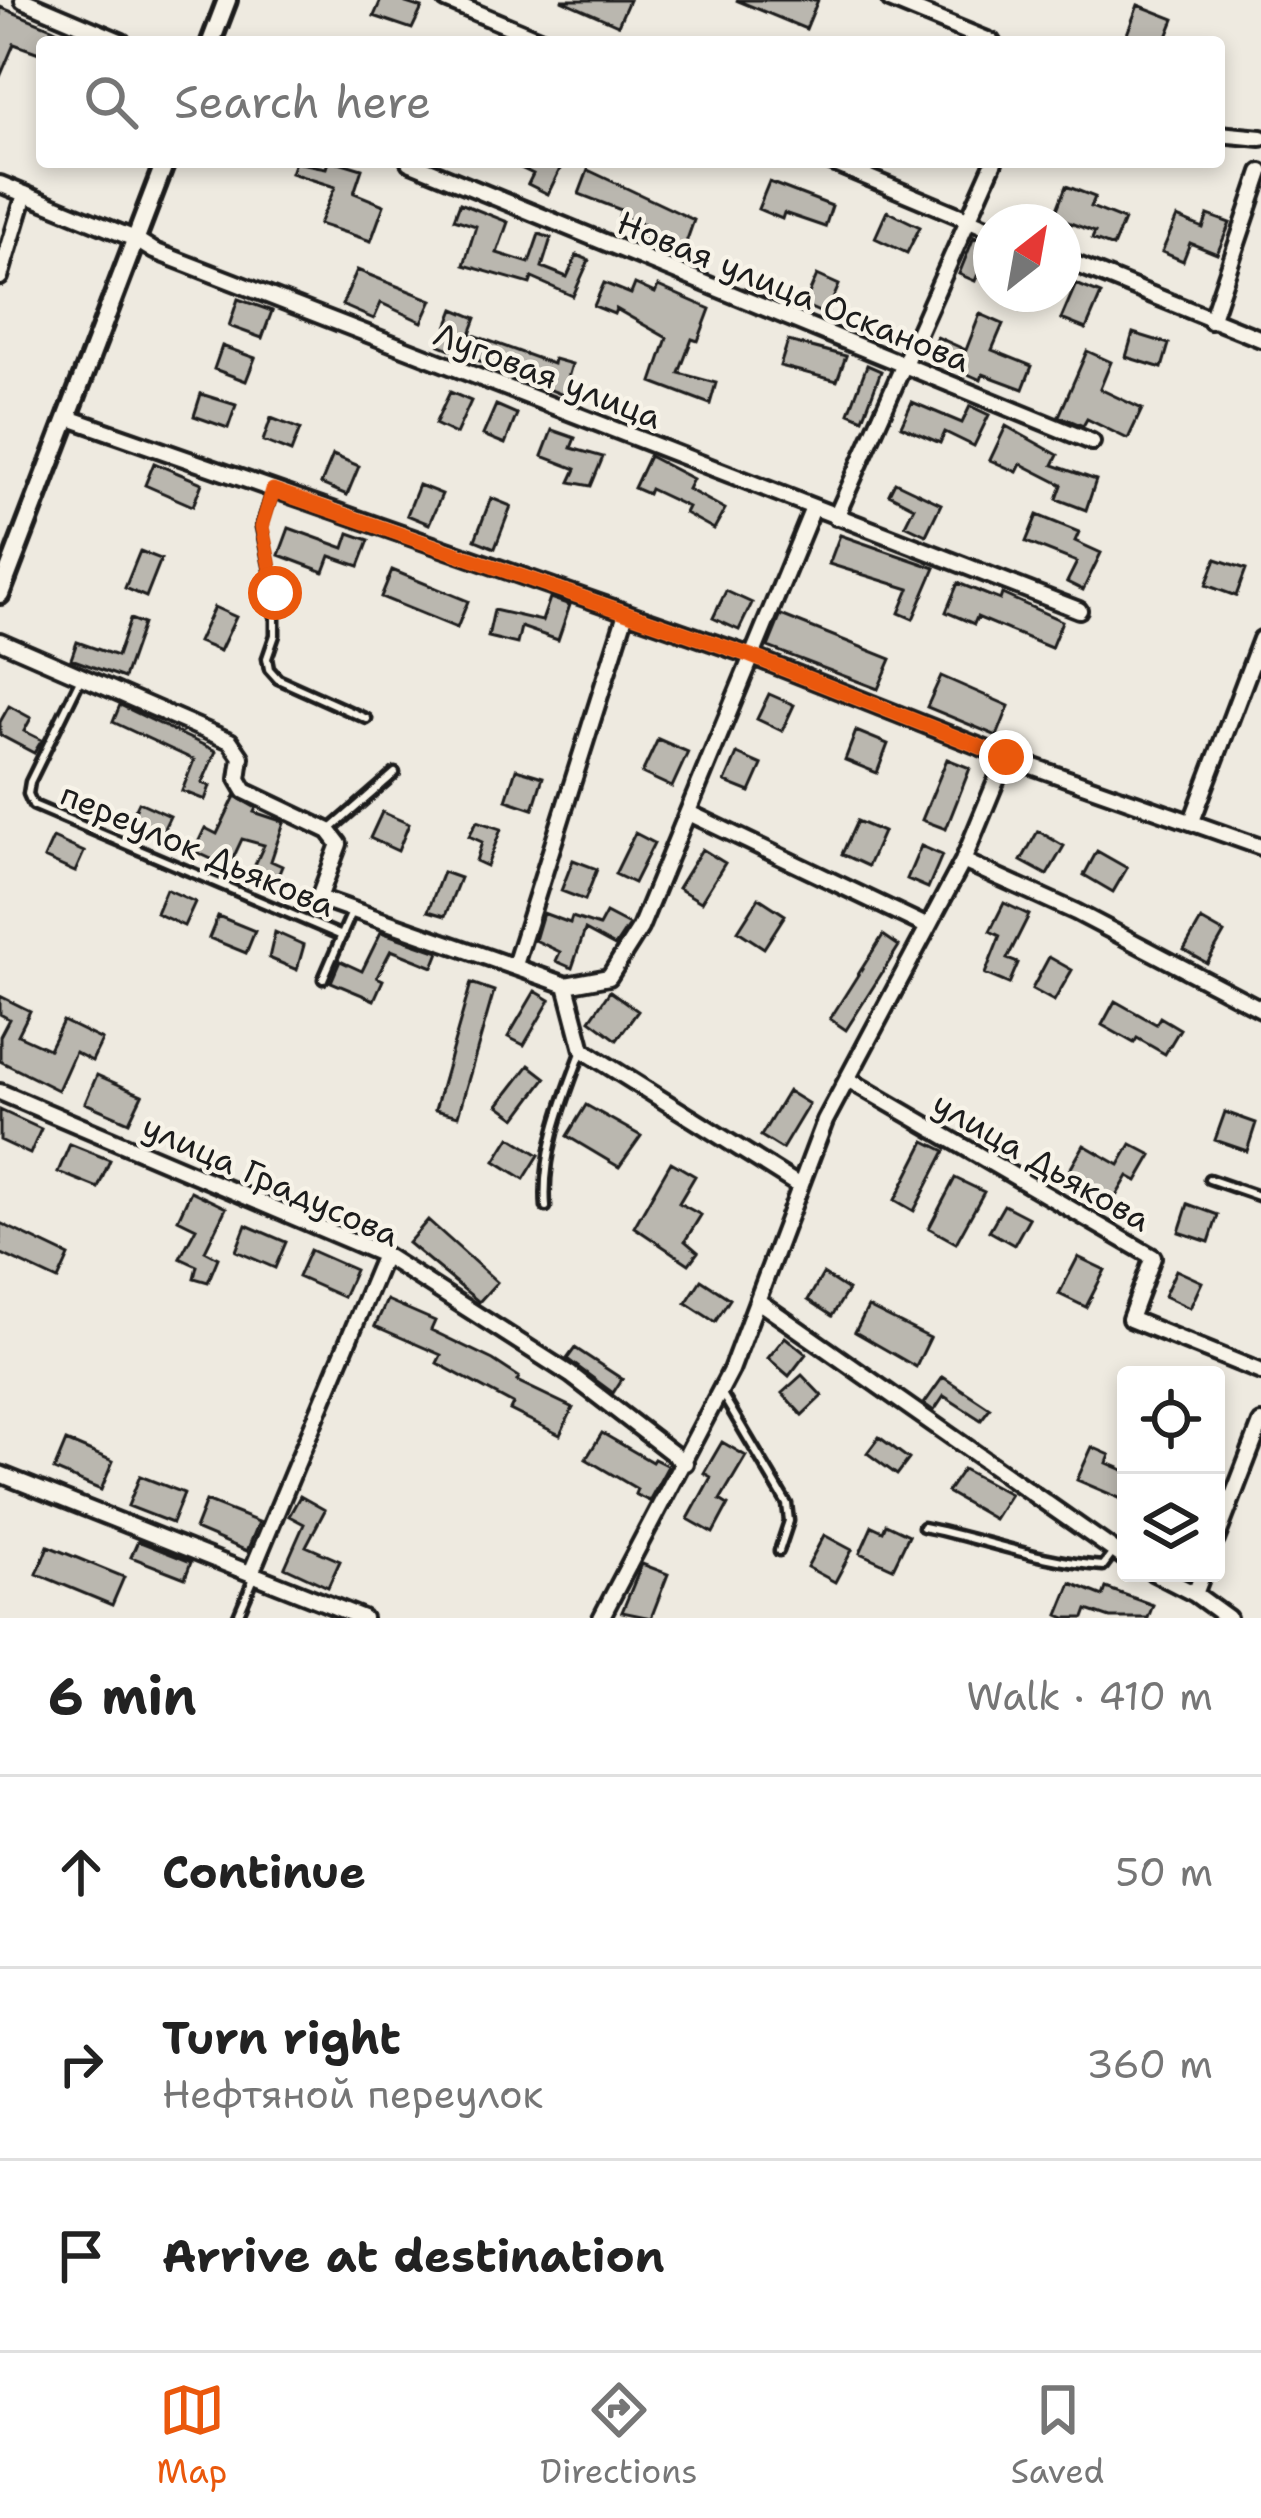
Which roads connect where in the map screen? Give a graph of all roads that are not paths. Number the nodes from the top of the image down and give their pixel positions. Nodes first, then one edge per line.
1 (23, 0) edge
2 (226, 0) edge
3 (446, 0) edge
4 (890, 0) edge
5 (108, 36) edge
6 (213, 36) edge
7 (532, 36) edge
8 (977, 36) edge
9 (1225, 134) edge
10 (1261, 137) edge
11 (163, 168) edge
12 (424, 168) edge
13 (845, 168) edge
14 (991, 168) edge
15 (1261, 172) edge
16 (0, 184) edge
17 (26, 194) junction
18 (967, 219) junction
19 (973, 222) edge
20 (135, 238) junction
21 (1081, 267) edge
22 (0, 277) edge
23 (1211, 321) junction
24 (1261, 340) edge
25 (906, 366) junction
26 (69, 418) junction
27 (1092, 442) dead end
28 (273, 490) junction
29 (813, 508) junction
30 (836, 517) junction
31 (0, 594) edge
32 (1079, 610) dead end
33 (626, 613) junction
34 (1261, 639) edge
35 (0, 641) edge
36 (751, 656) junction
37 (82, 676) junction
38 (367, 719) dead end
39 (1006, 757) junction
40 (395, 773) dead end
41 (689, 813) junction
42 (1192, 821) junction
43 (329, 831) junction
44 (1261, 847) edge
45 (963, 861) junction
46 (352, 912) junction
47 (926, 926) junction
48 (342, 936) junction
49 (515, 964) junction
50 (323, 980) dead end
51 (566, 985) junction
52 (1261, 1009) edge
53 (583, 1050) junction
54 (848, 1080) junction
55 (0, 1092) edge
56 (1209, 1179) dead end
57 (798, 1185) junction
58 (1261, 1197) edge
59 (546, 1208) dead end
60 (384, 1255) junction
61 (758, 1300) junction
62 (1261, 1372) edge
63 (720, 1391) junction
64 (1261, 1423) edge
65 (686, 1462) junction
66 (0, 1474) edge
67 (1225, 1517) edge
68 (923, 1527) dead end
69 (779, 1551) dead end
70 (1117, 1553) edge
71 (1117, 1557) edge
72 (253, 1574) junction
73 (1172, 1582) edge
74 (1200, 1582) edge
75 (1195, 1594) junction
76 (237, 1618) edge
77 (363, 1618) edge
78 (601, 1618) edge
79 (1228, 1618) edge

1 - 5 street
2 - 6 street
3 - 7 street
4 - 8 street
9 - 10 street
11 - 20 street
12 - 25 street, Новая улица Осканова
13 - 18 street
14 - 18 street
15 - 23 street
16 - 17 street, Луговая улица
17 - 20 street, Луговая улица
17 - 22 street
18 - 19 street
18 - 25 street
20 - 26 street
20 - 29 street, Луговая улица
21 - 23 street
23 - 24 street
25 - 27 street, Новая улица Осканова
25 - 30 street
26 - 28 street
26 - 31 street
28 - 33 street
28 - 38 lane
29 - 30 street, Луговая улица
29 - 36 street
30 - 32 street, Луговая улица
33 - 36 street
33 - 49 street
34 - 42 street
35 - 37 street
36 - 39 street
36 - 41 street
37 - 43 street
37 - 48 lane, переулок Дьякова
39 - 42 street
39 - 45 street
40 - 43 lane
41 - 47 street
41 - 51 street
42 - 44 street
43 - 46 street
45 - 47 street
45 - 52 street
46 - 48 lane
46 - 49 street
47 - 54 street
48 - 50 lane
49 - 51 street
51 - 53 street
53 - 57 street
53 - 59 lane
54 - 57 street
54 - 62 street, улица Дьякова
55 - 60 street, улица Градусова
56 - 58 lane
57 - 61 street
60 - 65 street, улица Градусова
60 - 72 street
61 - 63 street
61 - 70 street
63 - 65 street
63 - 69 lane
64 - 67 street
65 - 78 street
66 - 72 street
68 - 71 lane
72 - 76 lane
72 - 77 street
73 - 75 street
74 - 75 street
75 - 79 street

